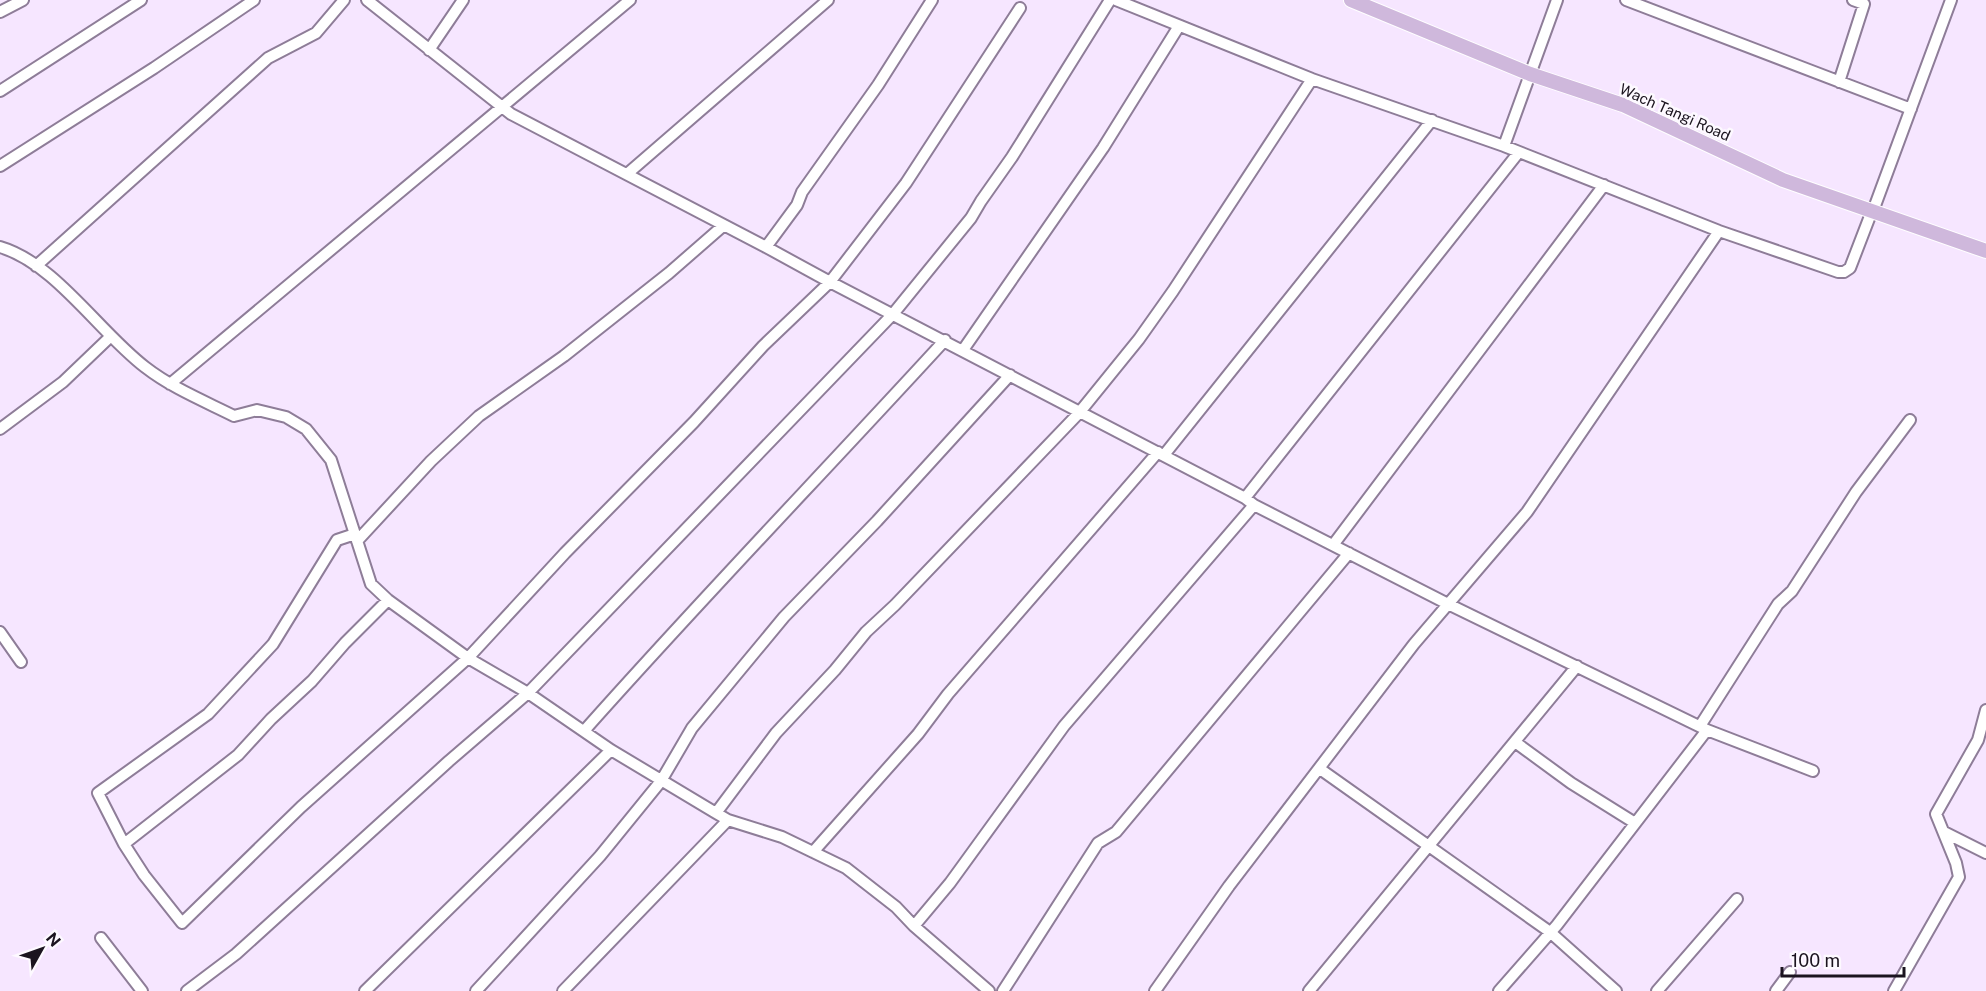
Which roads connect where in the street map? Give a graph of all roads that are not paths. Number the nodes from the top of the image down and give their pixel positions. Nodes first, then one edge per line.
1 (23, 0) edge
2 (141, 0) edge
3 (254, 0) edge
4 (344, 0) edge
5 (367, 0) edge
6 (464, 0) edge
7 (630, 0) edge
8 (828, 0) edge
9 (932, 0) edge
10 (1110, 0) edge
11 (1116, 0) edge
12 (1351, 0) edge
13 (1557, 0) edge
14 (1626, 0) edge
15 (1853, 0) edge
16 (1951, 0) edge
17 (1020, 8) dead end
18 (0, 12) edge
19 (1179, 26) junction
20 (429, 50) junction
21 (1530, 74) junction
22 (1312, 79) junction
23 (1839, 82) junction
24 (0, 91) edge
25 (502, 106) junction
26 (1911, 109) junction
27 (1432, 120) junction
28 (1504, 146) junction
29 (1519, 152) junction
30 (0, 166) edge
31 (627, 174) junction
32 (1605, 185) junction
33 (1872, 213) junction
34 (724, 225) junction
35 (1719, 231) junction
36 (0, 247) edge
37 (766, 247) junction
38 (1986, 251) edge
39 (36, 266) junction
40 (830, 282) junction
41 (893, 314) junction
42 (110, 337) junction
43 (945, 340) junction
44 (963, 350) junction
45 (1010, 375) junction
46 (170, 384) junction
47 (1079, 413) junction
48 (1910, 420) dead end
49 (0, 429) edge
50 (1161, 454) junction
51 (1250, 501) junction
52 (356, 537) junction
53 (1333, 545) junction
54 (1349, 553) junction
55 (388, 600) junction
56 (1448, 604) junction
57 (0, 632) edge
58 (468, 658) junction
59 (21, 662) dead end
60 (1577, 666) junction
61 (528, 693) junction
62 (1986, 710) edge
63 (1704, 728) junction
64 (584, 730) junction
65 (1515, 742) junction
66 (611, 750) junction
67 (1320, 769) junction
68 (1813, 771) dead end
69 (661, 781) junction
70 (716, 813) junction
71 (728, 820) junction
72 (1635, 823) junction
73 (1944, 832) junction
74 (124, 844) junction
75 (1429, 846) junction
76 (813, 852) junction
77 (1986, 853) edge
78 (1737, 899) dead end
79 (914, 926) junction
80 (1550, 932) junction
81 (101, 938) dead end
82 (1790, 972) dead end
83 (142, 991) edge
84 (187, 991) edge
85 (365, 991) edge
86 (476, 991) edge
87 (563, 991) edge
88 (989, 991) edge
89 (1003, 991) edge
90 (1155, 991) edge
91 (1309, 991) edge
92 (1499, 991) edge
93 (1616, 991) edge
94 (1658, 991) edge
95 (1776, 991) edge
96 (1894, 991) edge

1 - 18 street
2 - 24 street
3 - 30 street
4 - 39 street
5 - 20 street
6 - 20 street
7 - 25 street
8 - 31 street
9 - 37 street
10 - 41 street
11 - 19 street
12 - 21 main road, Wach Tangi Road
13 - 21 street
14 - 23 street
15 - 23 street
16 - 26 street
17 - 40 street
19 - 22 street
19 - 44 street
20 - 25 street
21 - 28 street
21 - 33 main road, Wach Tangi Road
22 - 27 street
22 - 47 street
23 - 26 street
25 - 31 street
25 - 46 street
26 - 33 street
27 - 28 street
27 - 50 street
28 - 29 street
29 - 32 street
29 - 51 street
31 - 34 street
32 - 35 street
32 - 53 street
33 - 35 street
33 - 38 main road, Wach Tangi Road
34 - 37 street
34 - 52 street
35 - 56 street
36 - 39 street
37 - 40 street
39 - 42 street
40 - 41 street
40 - 58 street
41 - 43 street
41 - 61 street
42 - 46 street
42 - 49 street
43 - 44 street
43 - 64 street
44 - 45 street
45 - 47 street
45 - 69 street
46 - 52 street
47 - 50 street
47 - 70 street
48 - 63 street
50 - 51 street
50 - 76 street
51 - 53 street
51 - 79 street
52 - 55 street
52 - 74 street
53 - 54 street
54 - 56 street
54 - 89 street
55 - 58 street
55 - 74 street
56 - 60 street
56 - 67 street
57 - 59 street
58 - 61 street
58 - 74 street
60 - 63 street
60 - 65 street
61 - 64 street
61 - 84 street
62 - 73 street
63 - 68 street
63 - 72 street
64 - 66 street
65 - 72 street
65 - 75 street
66 - 69 street
66 - 85 street
67 - 75 street
67 - 90 street
69 - 70 street
69 - 86 street
70 - 71 street
71 - 76 street
71 - 87 street
72 - 80 street
73 - 77 street
73 - 96 street
75 - 80 street
75 - 91 street
76 - 79 street
78 - 94 street
79 - 88 street
80 - 92 street
80 - 93 street
81 - 83 street
82 - 95 street

